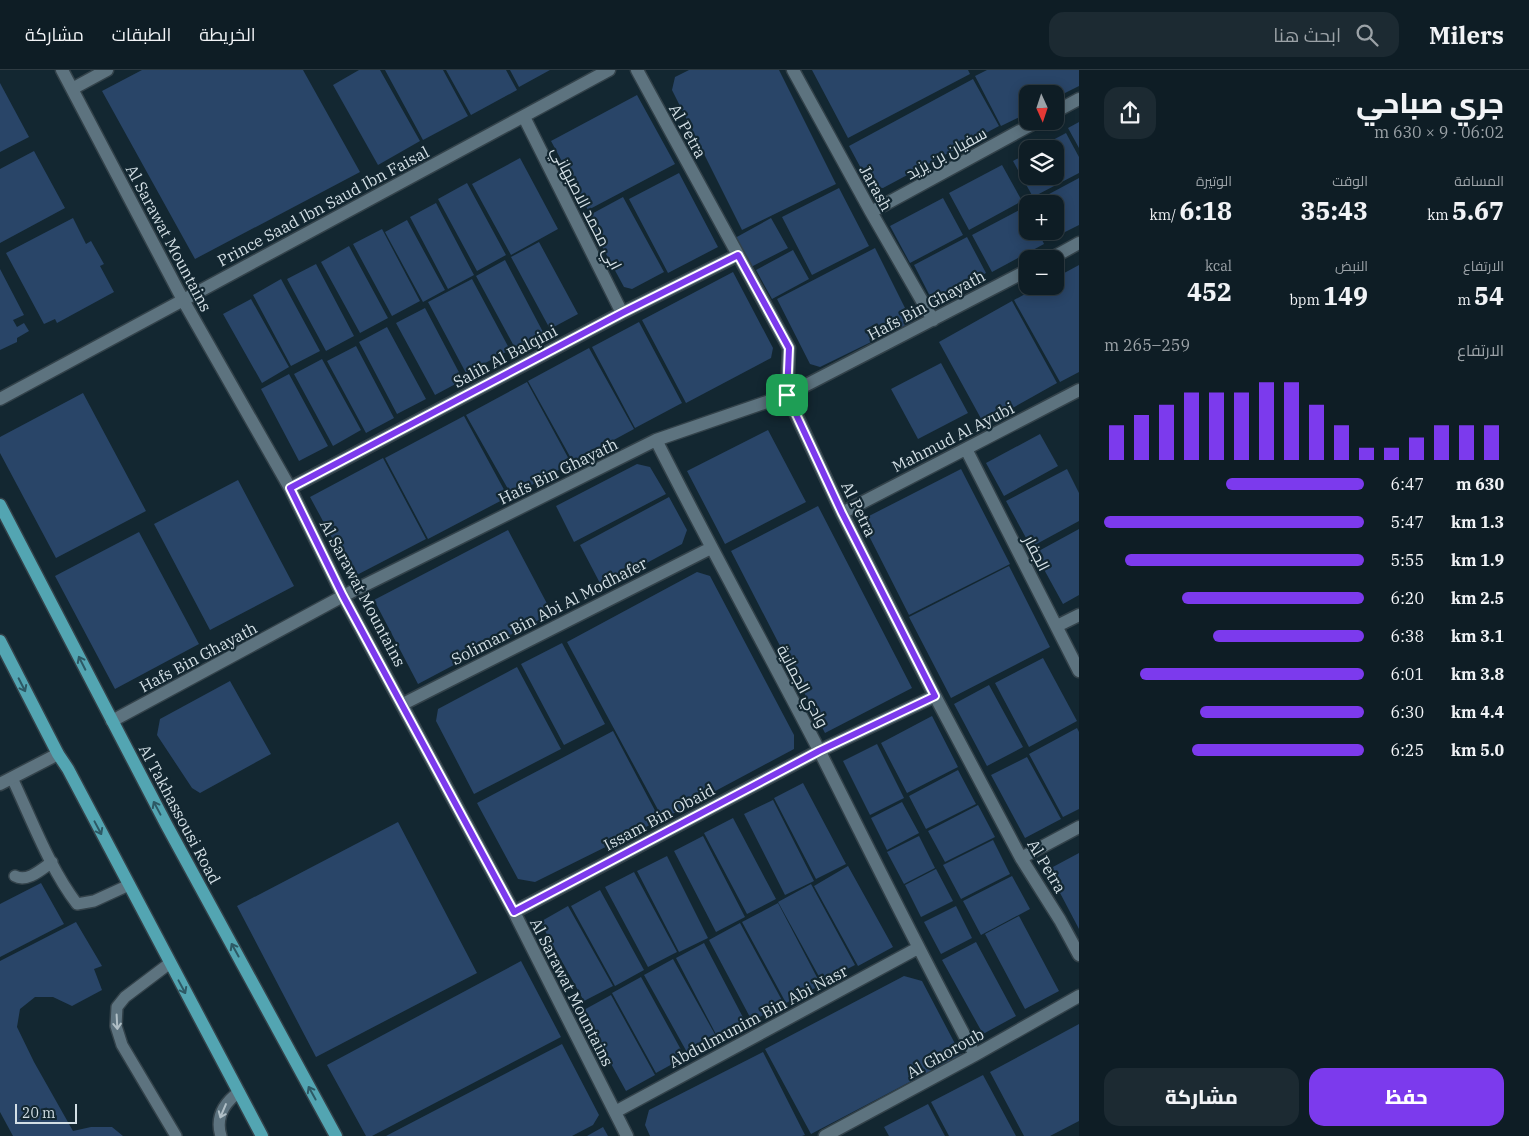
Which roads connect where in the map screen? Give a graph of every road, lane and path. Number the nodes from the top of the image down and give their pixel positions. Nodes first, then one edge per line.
1 (62, 70) edge
2 (107, 70) edge
3 (609, 70) edge
4 (636, 70) edge
5 (793, 70) edge
6 (72, 88) junction
7 (1079, 99) edge
8 (1064, 107) edge
9 (524, 117) junction
10 (1021, 130) edge
11 (871, 212) junction
12 (1079, 243) edge
13 (1064, 251) edge
14 (738, 255) junction
15 (1019, 275) edge
16 (183, 300) junction
17 (622, 313) junction
18 (933, 320) junction
19 (1079, 390) edge
20 (787, 395) junction
21 (0, 399) edge
22 (656, 440) junction
23 (966, 449) junction
24 (290, 488) junction
25 (0, 505) edge
26 (842, 513) junction
27 (711, 548) junction
28 (343, 596) junction
29 (1079, 615) edge
30 (1057, 626) junction
31 (0, 641) edge
32 (1079, 671) edge
33 (935, 696) junction
34 (403, 704) junction
35 (112, 721) junction
36 (819, 751) junction
37 (58, 754) junction
38 (12, 778) junction
39 (0, 784) edge
40 (1079, 827) edge
41 (1022, 858) junction
42 (52, 862) junction
43 (15, 876) dead end
44 (129, 886) junction
45 (514, 912) junction
46 (918, 948) junction
47 (1079, 955) edge
48 (170, 963) junction
49 (1079, 996) edge
50 (975, 1055) junction
51 (238, 1092) junction
52 (615, 1112) junction
53 (176, 1136) edge
54 (221, 1136) edge
55 (262, 1136) edge
56 (336, 1136) edge
57 (626, 1136) edge
58 (825, 1136) edge

1 - 6 street, Al Sarawat Mountains
2 - 6 street
3 - 9 street, Prince Saad Ibn Saud Ibn Faisal
4 - 14 street, Al Petra
5 - 11 street, Jarash
6 - 16 street, Al Sarawat Mountains
7 - 8 street
9 - 16 street, Prince Saad Ibn Saud Ibn Faisal
9 - 17 street, ابي محمد الاصبهاني
10 - 11 street, سفيان بن يزيد
11 - 18 street, Jarash
12 - 13 street
14 - 17 street, Salih Al Balqini
14 - 20 street, Al Petra
15 - 18 street, Hafs Bin Ghayath
16 - 21 street, Prince Saad Ibn Saud Ibn Faisal
16 - 24 street, Al Sarawat Mountains
17 - 24 street, Salih Al Balqini
18 - 20 street, Hafs Bin Ghayath
19 - 23 street, Mahmud Al Ayubi
20 - 22 street, Hafs Bin Ghayath
20 - 26 street, Al Petra
22 - 27 street, وادي الجمانية
22 - 28 street, Hafs Bin Ghayath
23 - 26 street, Mahmud Al Ayubi
23 - 30 street, الجفار
24 - 28 street, Al Sarawat Mountains
35 -> 25 main road, Al Takhassousi Road
26 - 33 street, Al Petra
27 - 34 street, Soliman Bin Abi Al Modhafer
27 - 36 street, وادي الجمانية
28 - 34 street, Al Sarawat Mountains
28 - 35 street, Hafs Bin Ghayath
29 - 30 street
30 - 32 street, الجفار
31 -> 37 main road
33 - 36 street, Issam Bin Obaid
33 - 41 street, Al Petra
34 - 45 street, Al Sarawat Mountains
56 -> 35 main road, Al Takhassousi Road
36 - 45 street, Issam Bin Obaid
36 - 46 street, وادي الجمانية
37 - 38 street
37 -> 44 main road
38 - 39 street
38 - 42 lane
40 - 41 street
41 - 47 street, Al Petra
42 - 43 lane
42 - 44 lane
44 - 48 main road
45 - 52 street, Al Sarawat Mountains
46 - 50 street, وادي الجمانية
46 - 52 street, Abdulmunim Bin Abi Nasr
48 -> 51 main road
48 -> 53 lane
49 - 50 street, Al Ghoroub
50 - 58 street, Al Ghoroub
51 -> 54 lane
51 - 55 main road
52 - 57 street, Al Sarawat Mountains

